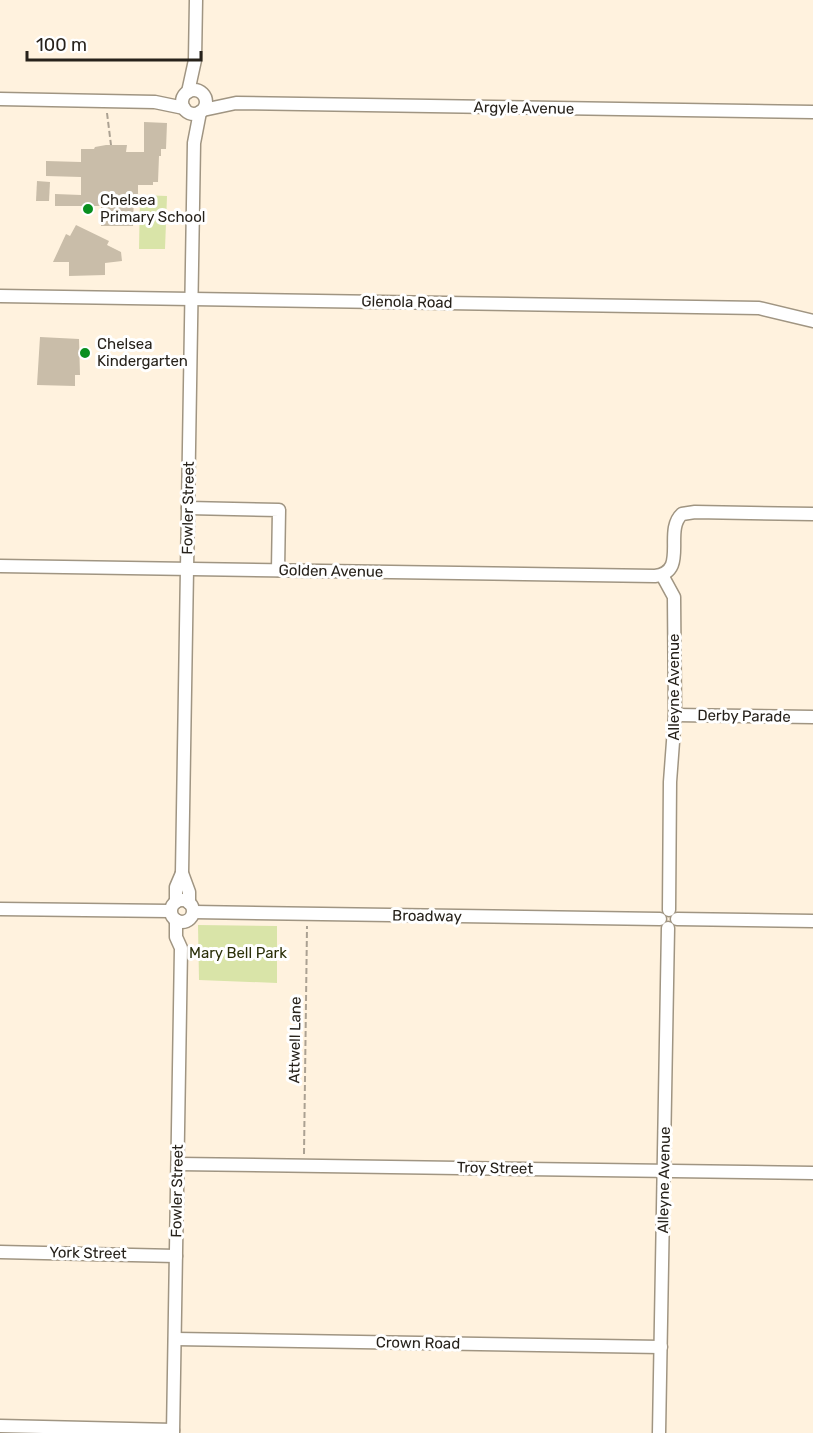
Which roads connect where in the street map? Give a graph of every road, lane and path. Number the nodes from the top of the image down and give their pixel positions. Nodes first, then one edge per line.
1 (196, 0) edge
2 (195, 60) junction
3 (186, 93) junction
4 (203, 94) junction
5 (0, 99) edge
6 (155, 102) junction
7 (236, 104) junction
8 (185, 110) junction
9 (202, 111) junction
10 (813, 112) edge
11 (107, 113) dead end
12 (194, 143) junction
13 (111, 145) dead end
14 (0, 296) edge
15 (191, 299) junction
16 (813, 321) edge
17 (188, 508) junction
18 (813, 514) edge
19 (0, 566) edge
20 (187, 568) junction
21 (278, 570) junction
22 (662, 575) junction
23 (675, 715) junction
24 (813, 717) edge
25 (0, 909) edge
26 (182, 911) junction
27 (307, 914) junction
28 (669, 919) junction
29 (813, 921) edge
30 (177, 1164) junction
31 (304, 1166) junction
32 (665, 1170) junction
33 (813, 1173) edge
34 (0, 1252) edge
35 (176, 1256) junction
36 (175, 1339) junction
37 (661, 1347) junction
38 (0, 1426) edge
39 (173, 1432) edge
40 (659, 1433) edge

1 - 2 street
2 - 3 street
2 - 4 street
3 - 4 street
3 - 6 street
3 - 8 street
4 - 7 street, Argyle Avenue
4 - 9 street
5 - 6 street
6 - 8 street
7 - 9 street, Argyle Avenue
7 - 10 street, Argyle Avenue
8 - 9 street
8 - 12 street, Fowler Street
9 - 12 street, Fowler Street
11 - 13 path
12 - 15 street, Fowler Street
14 - 15 street, Glenola Road
15 - 16 street, Glenola Road
15 - 17 street, Fowler Street
17 - 20 street, Fowler Street
17 - 21 street
18 - 22 street
19 - 20 street, Golden Avenue
20 - 21 street, Golden Avenue
20 - 26 street, Fowler Street
21 - 22 street, Golden Avenue
22 - 23 street, Alleyne Avenue
23 - 24 street, Derby Parade
23 - 28 street, Alleyne Avenue
25 - 26 street, Broadway
26 - 27 street, Broadway
26 - 30 street, Fowler Street
27 - 28 street, Broadway
27 - 31 path, Attwell Lane
28 - 29 street, Broadway
28 - 32 street, Alleyne Avenue
30 - 31 street, Troy Street
30 - 35 street, Fowler Street
31 - 32 street, Troy Street
32 - 33 street, Troy Street
32 - 37 street, Alleyne Avenue
34 - 35 street, York Street
35 - 36 street, Fowler Street
36 - 37 street, Crown Road
36 - 39 street, Fowler Street
37 - 40 street, Alleyne Avenue
38 - 39 street

